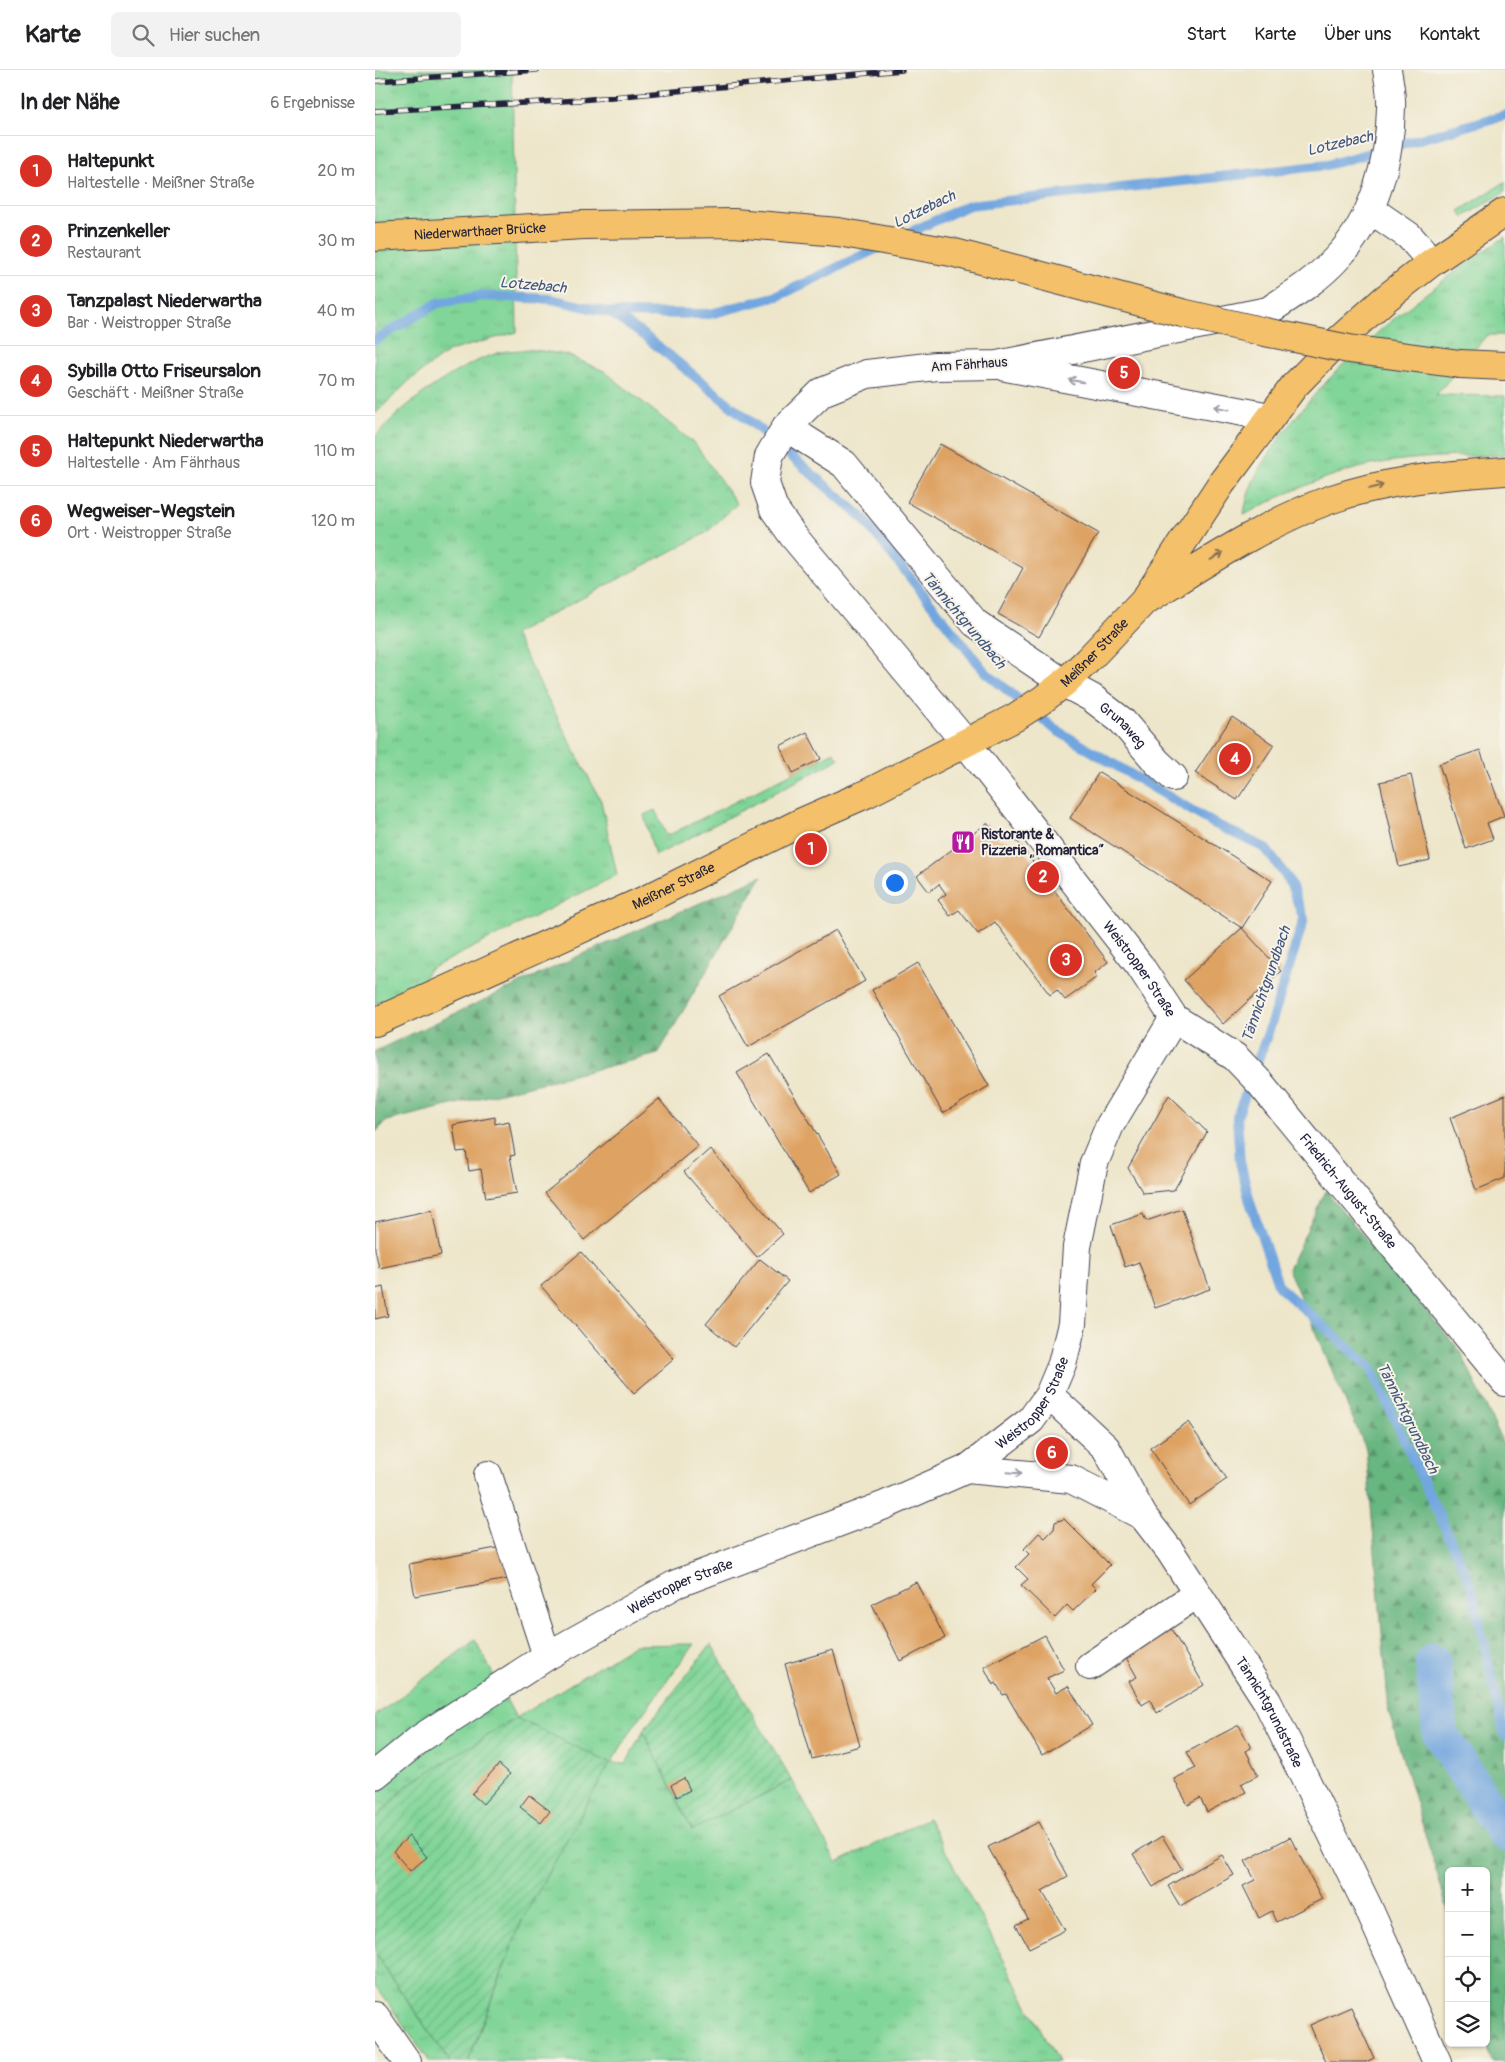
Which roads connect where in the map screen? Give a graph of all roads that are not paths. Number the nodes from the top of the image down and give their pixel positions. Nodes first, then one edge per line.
1 (1387, 70) edge
2 (1370, 209) junction
3 (1505, 212) edge
4 (375, 237) edge
5 (1432, 262) junction
6 (997, 365) junction
7 (1505, 366) edge
8 (1270, 417) junction
9 (787, 427) junction
10 (1505, 471) edge
11 (1144, 602) junction
12 (1064, 683) junction
13 (966, 743) junction
14 (1173, 777) dead end
15 (1173, 1018) junction
16 (375, 1022) edge
17 (1505, 1382) edge
18 (1049, 1395) junction
19 (967, 1469) junction
20 (487, 1475) dead end
21 (1143, 1516) junction
22 (1197, 1594) junction
23 (547, 1656) junction
24 (1090, 1666) dead end
25 (375, 1775) edge
26 (375, 2016) edge
27 (407, 2062) edge
28 (1437, 2062) edge

1 - 2 street, Am Fährhaus
2 - 5 street
2 - 6 street, Am Fährhaus
3 - 5 main road
4 - 7 main road, Niederwarthaer Brücke, bridge
5 - 8 main road
8 -> 6 street
6 - 9 street, Am Fährhaus
8 - 11 main road
9 - 12 street, Grunaweg
9 - 13 street, Am Fährhaus
11 -> 10 main road
11 - 12 main road, Meißner Straße
12 - 13 main road, Meißner Straße
12 - 14 street, Grunaweg
13 - 15 street, Weistropper Straße
13 - 16 main road, Meißner Straße
15 - 17 street, Friedrich-August-Straße
15 - 18 street, Weistropper Straße
18 - 19 street, Weistropper Straße
18 - 21 street, Tännichtgrundstraße
19 -> 21 street
19 - 23 street, Weistropper Straße
20 - 23 street
21 - 22 street, Tännichtgrundstraße
22 - 24 street
22 - 28 street, Tännichtgrundstraße
23 - 25 street, Weistropper Straße
26 - 27 street

